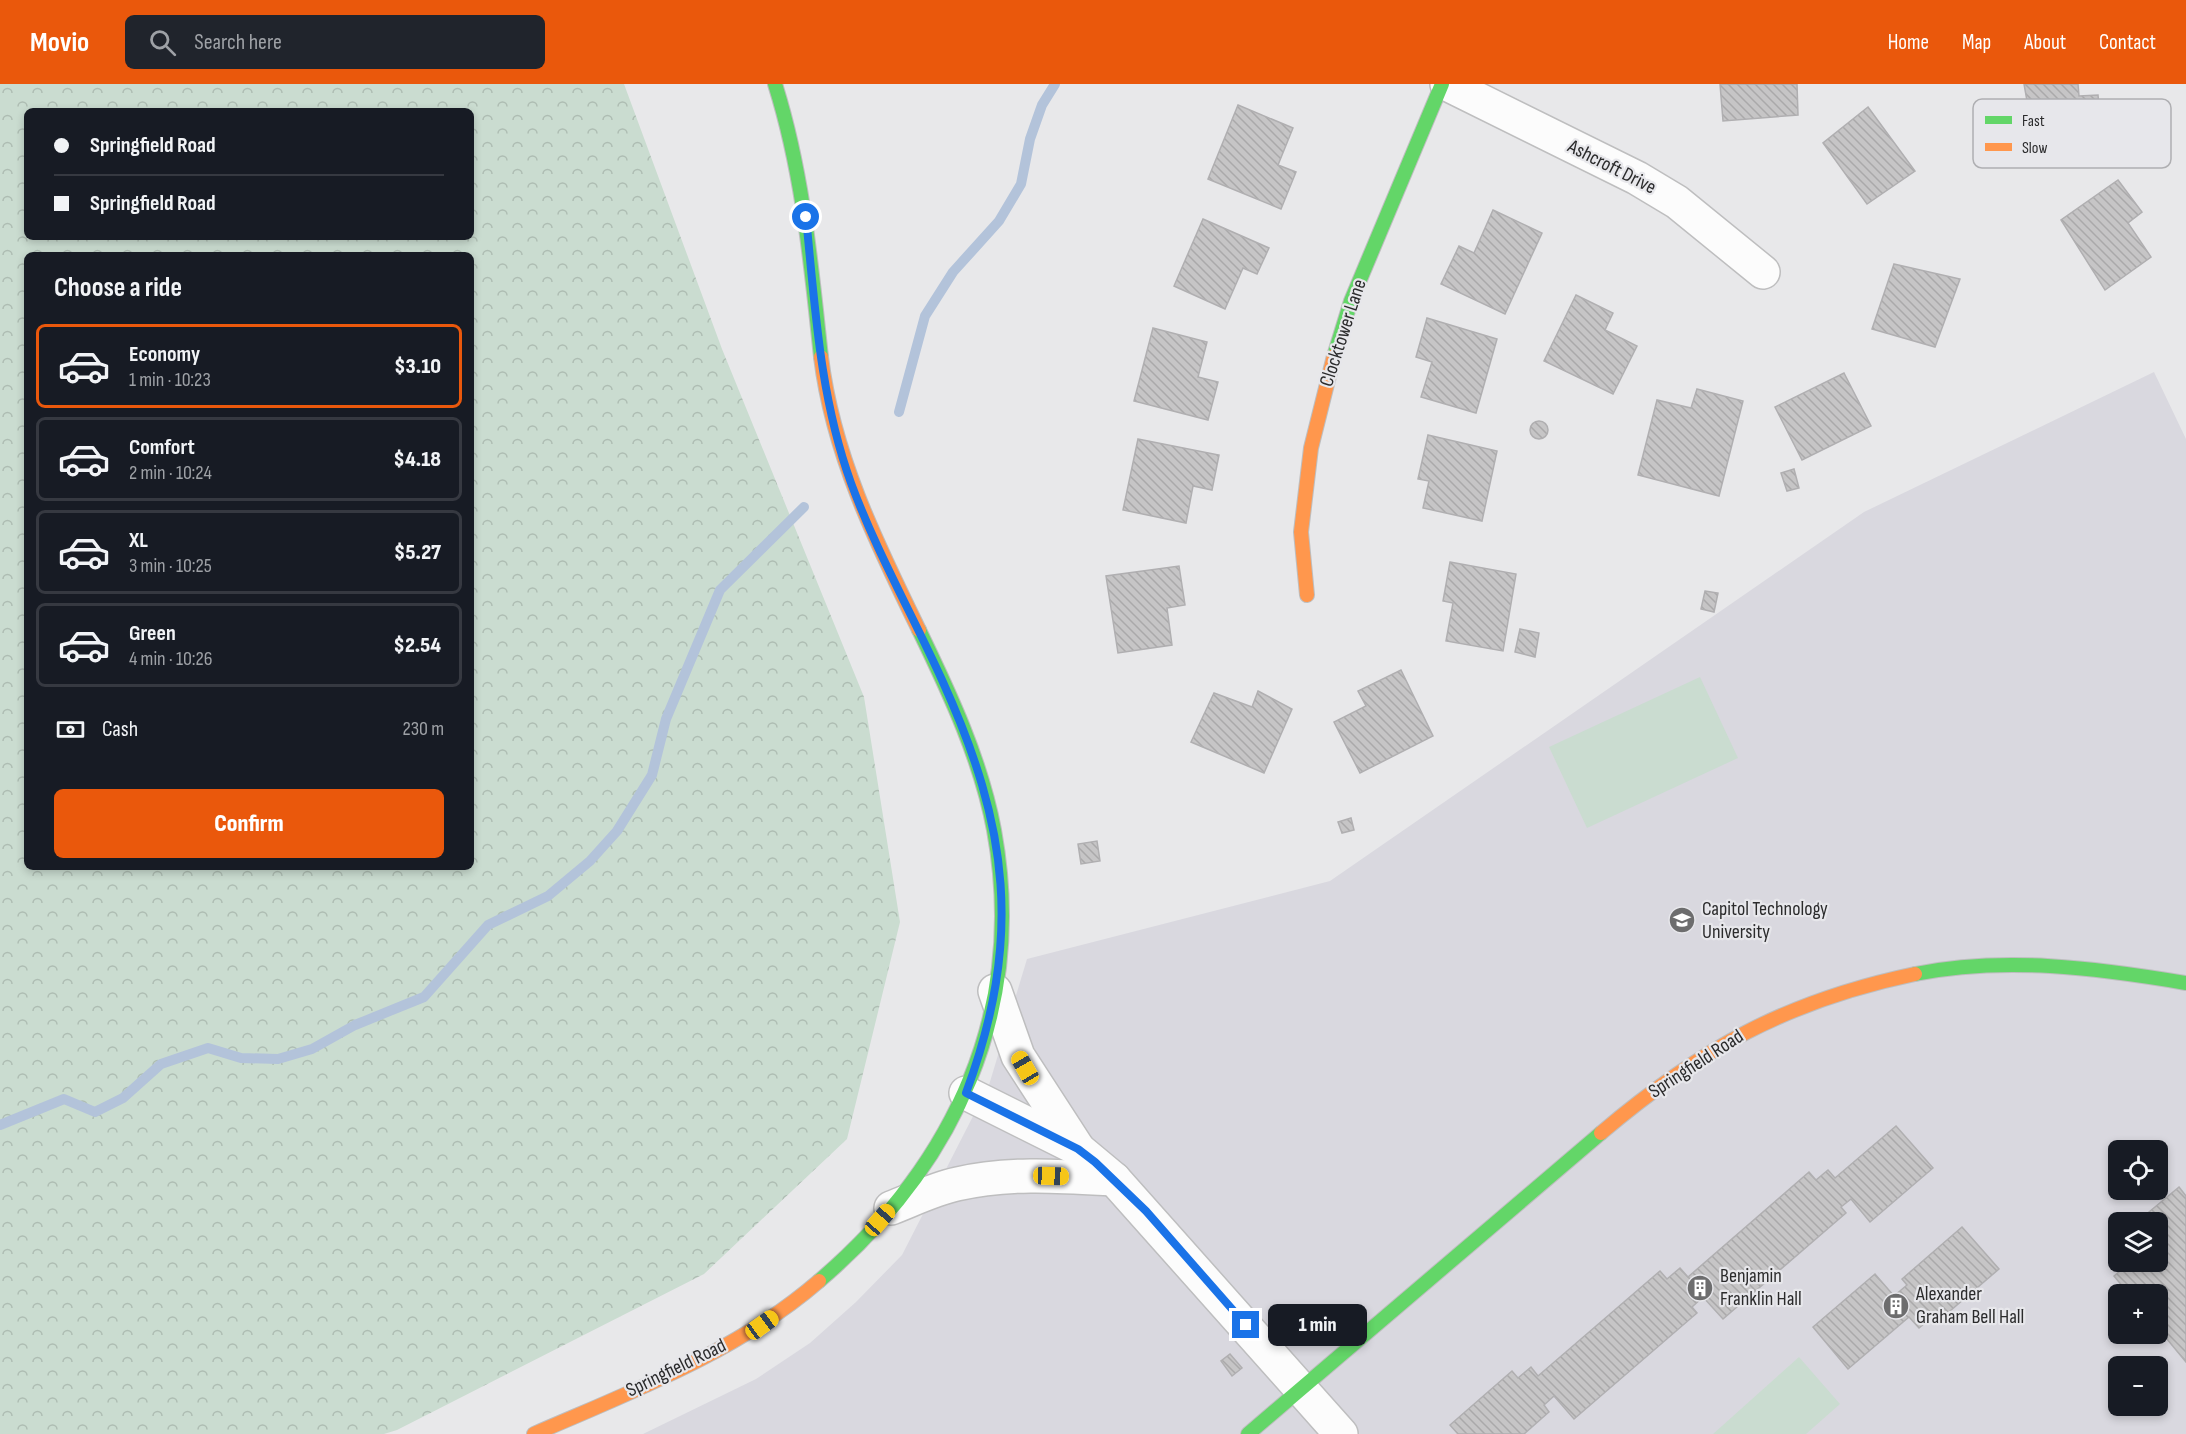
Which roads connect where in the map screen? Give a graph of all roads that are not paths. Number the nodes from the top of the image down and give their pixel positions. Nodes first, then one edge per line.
1 (775, 84) edge
2 (1442, 84) edge
3 (1448, 84) edge
4 (1763, 272) dead end
5 (1307, 595) dead end
6 (2186, 983) edge
7 (995, 991) junction
8 (966, 1093) junction
9 (1078, 1149) junction
10 (1114, 1179) junction
11 (891, 1208) junction
12 (1301, 1389) junction
13 (534, 1434) edge
14 (1248, 1434) edge
15 (1341, 1434) edge

1 - 7 street, Springfield Road
2 - 5 street, Clocktower Lane
3 - 4 street, Ashcroft Drive
6 - 12 street, Springfield Road
7 - 8 street, Springfield Road
7 - 9 street
8 - 9 street
8 - 11 street, Springfield Road
9 - 10 street
10 - 11 street
10 - 12 street
11 - 13 street, Springfield Road
12 - 14 street, Springfield Road
12 - 15 street

